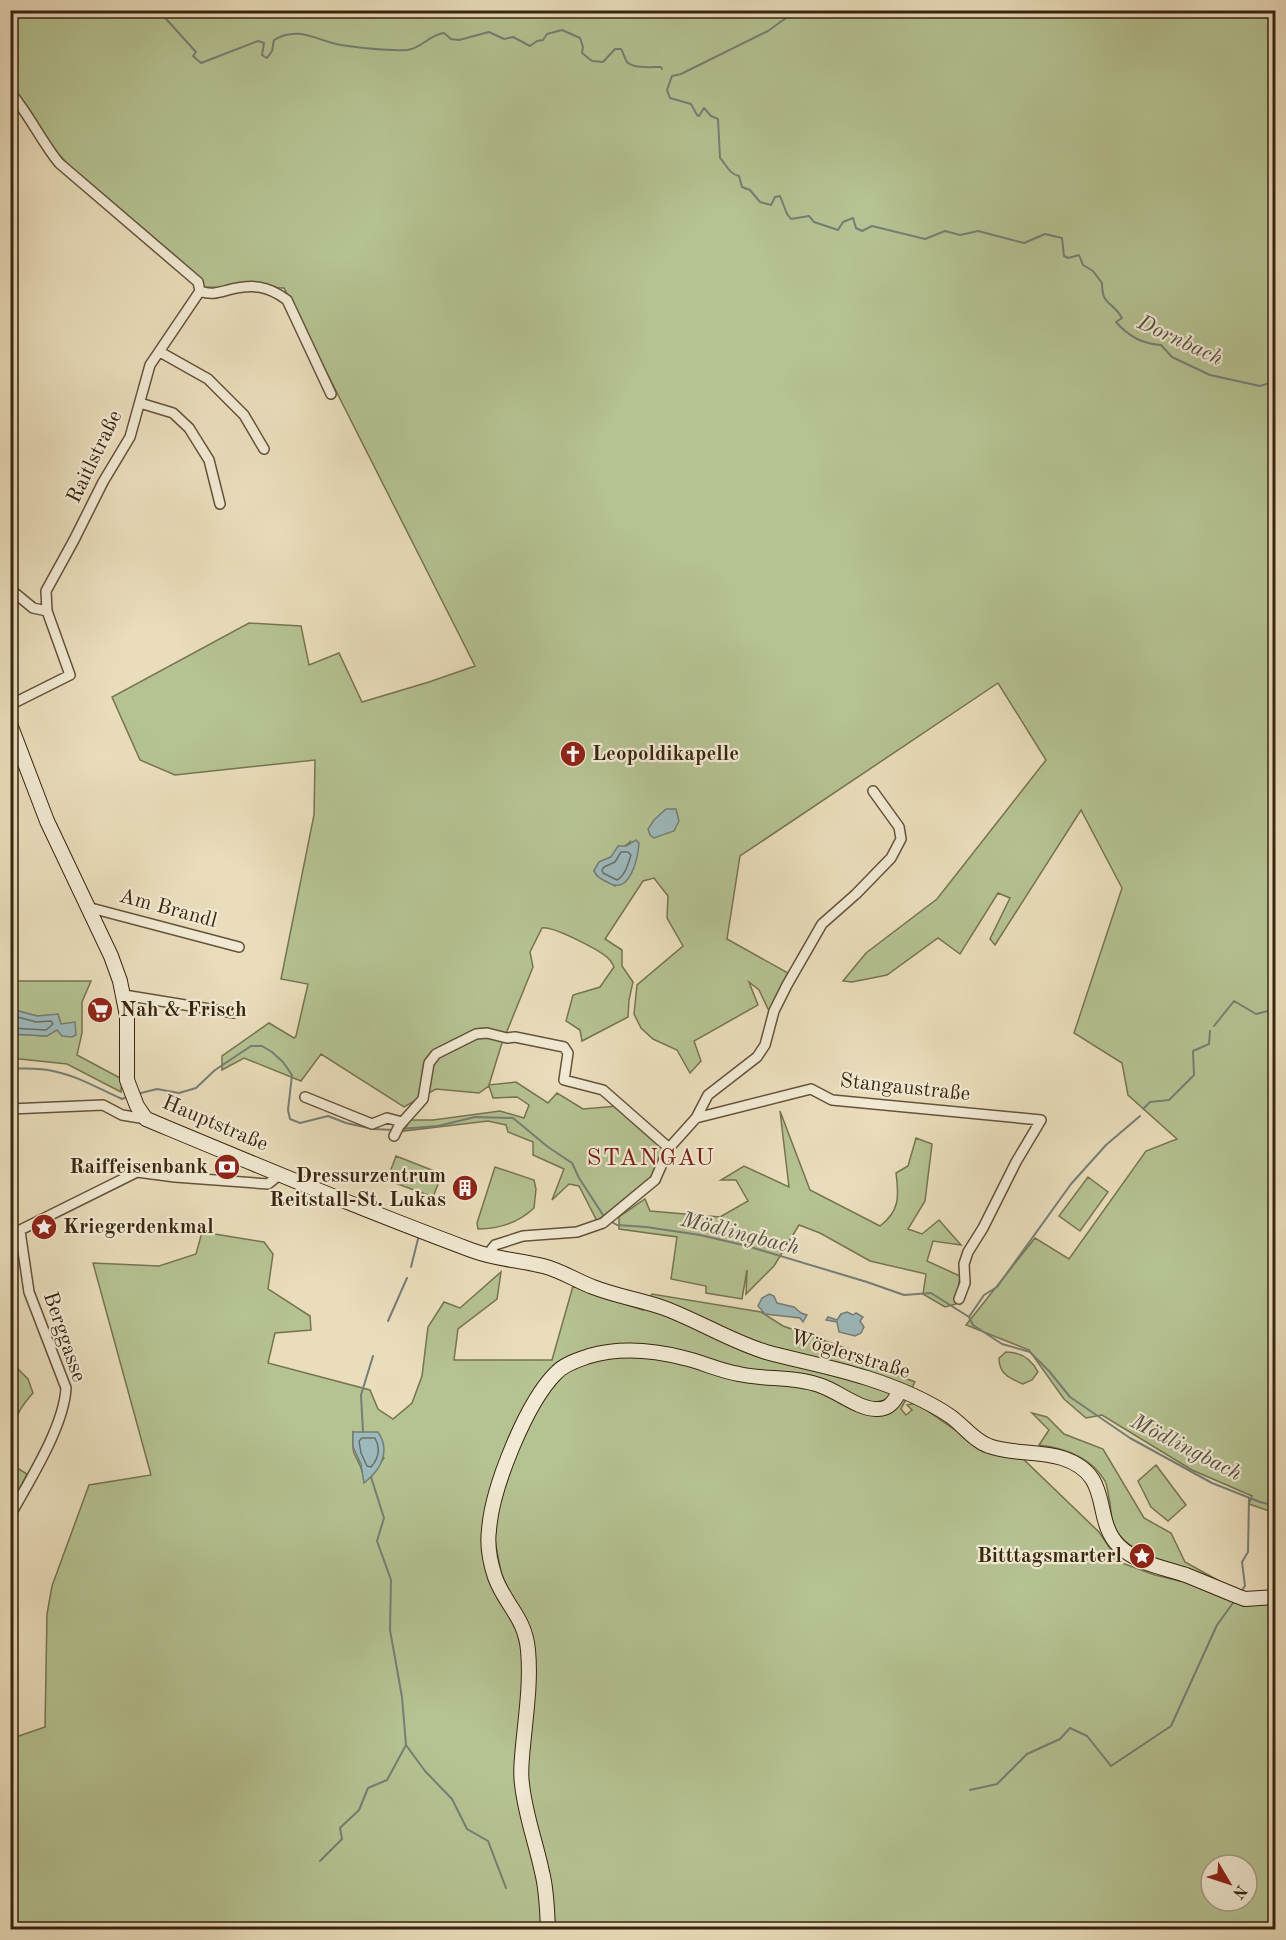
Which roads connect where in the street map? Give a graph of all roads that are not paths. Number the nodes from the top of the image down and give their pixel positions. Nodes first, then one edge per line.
1 (10, 92) edge
2 (200, 291) junction
3 (159, 352) junction
4 (331, 394) dead end
5 (140, 403) junction
6 (264, 449) dead end
7 (220, 504) dead end
8 (12, 592) edge
9 (46, 611) junction
10 (10, 705) edge
11 (10, 724) edge
12 (873, 791) dead end
13 (87, 907) junction
14 (239, 947) dead end
15 (124, 995) junction
16 (234, 1013) dead end
17 (305, 1097) dead end
18 (10, 1109) edge
19 (696, 1118) junction
20 (146, 1119) junction
21 (401, 1124) junction
22 (394, 1136) dead end
23 (669, 1148) junction
24 (279, 1175) junction
25 (15, 1233) edge
26 (488, 1255) junction
27 (596, 1288) joint
28 (959, 1299) dead end
29 (900, 1390) junction
30 (10, 1516) edge
31 (1275, 1597) edge
32 (548, 1929) edge

1 - 2 street
2 - 3 street, Raitlstraße
2 - 4 street
3 - 5 street, Raitlstraße
3 - 6 street
5 - 7 street
5 - 9 street, Raitlstraße
8 - 9 street
9 - 10 street
11 - 13 main road, Hauptstraße
12 - 19 street
13 - 14 street, Am Brandl
13 - 15 main road, Hauptstraße
15 - 16 street
15 - 20 main road, Hauptstraße
17 - 21 street
18 - 20 street
19 - 23 street
19 - 28 street, Stangaustraße
20 - 24 main road, Hauptstraße
21 - 22 street
21 - 23 street
23 - 26 street
24 - 25 street
24 - 26 main road, Hauptstraße
25 - 30 street, Berggasse
26 - 27 main road, Hauptstraße
27 - 29 main road, Wöglerstraße
29 - 31 main road, Wöglerstraße
29 - 32 main road

